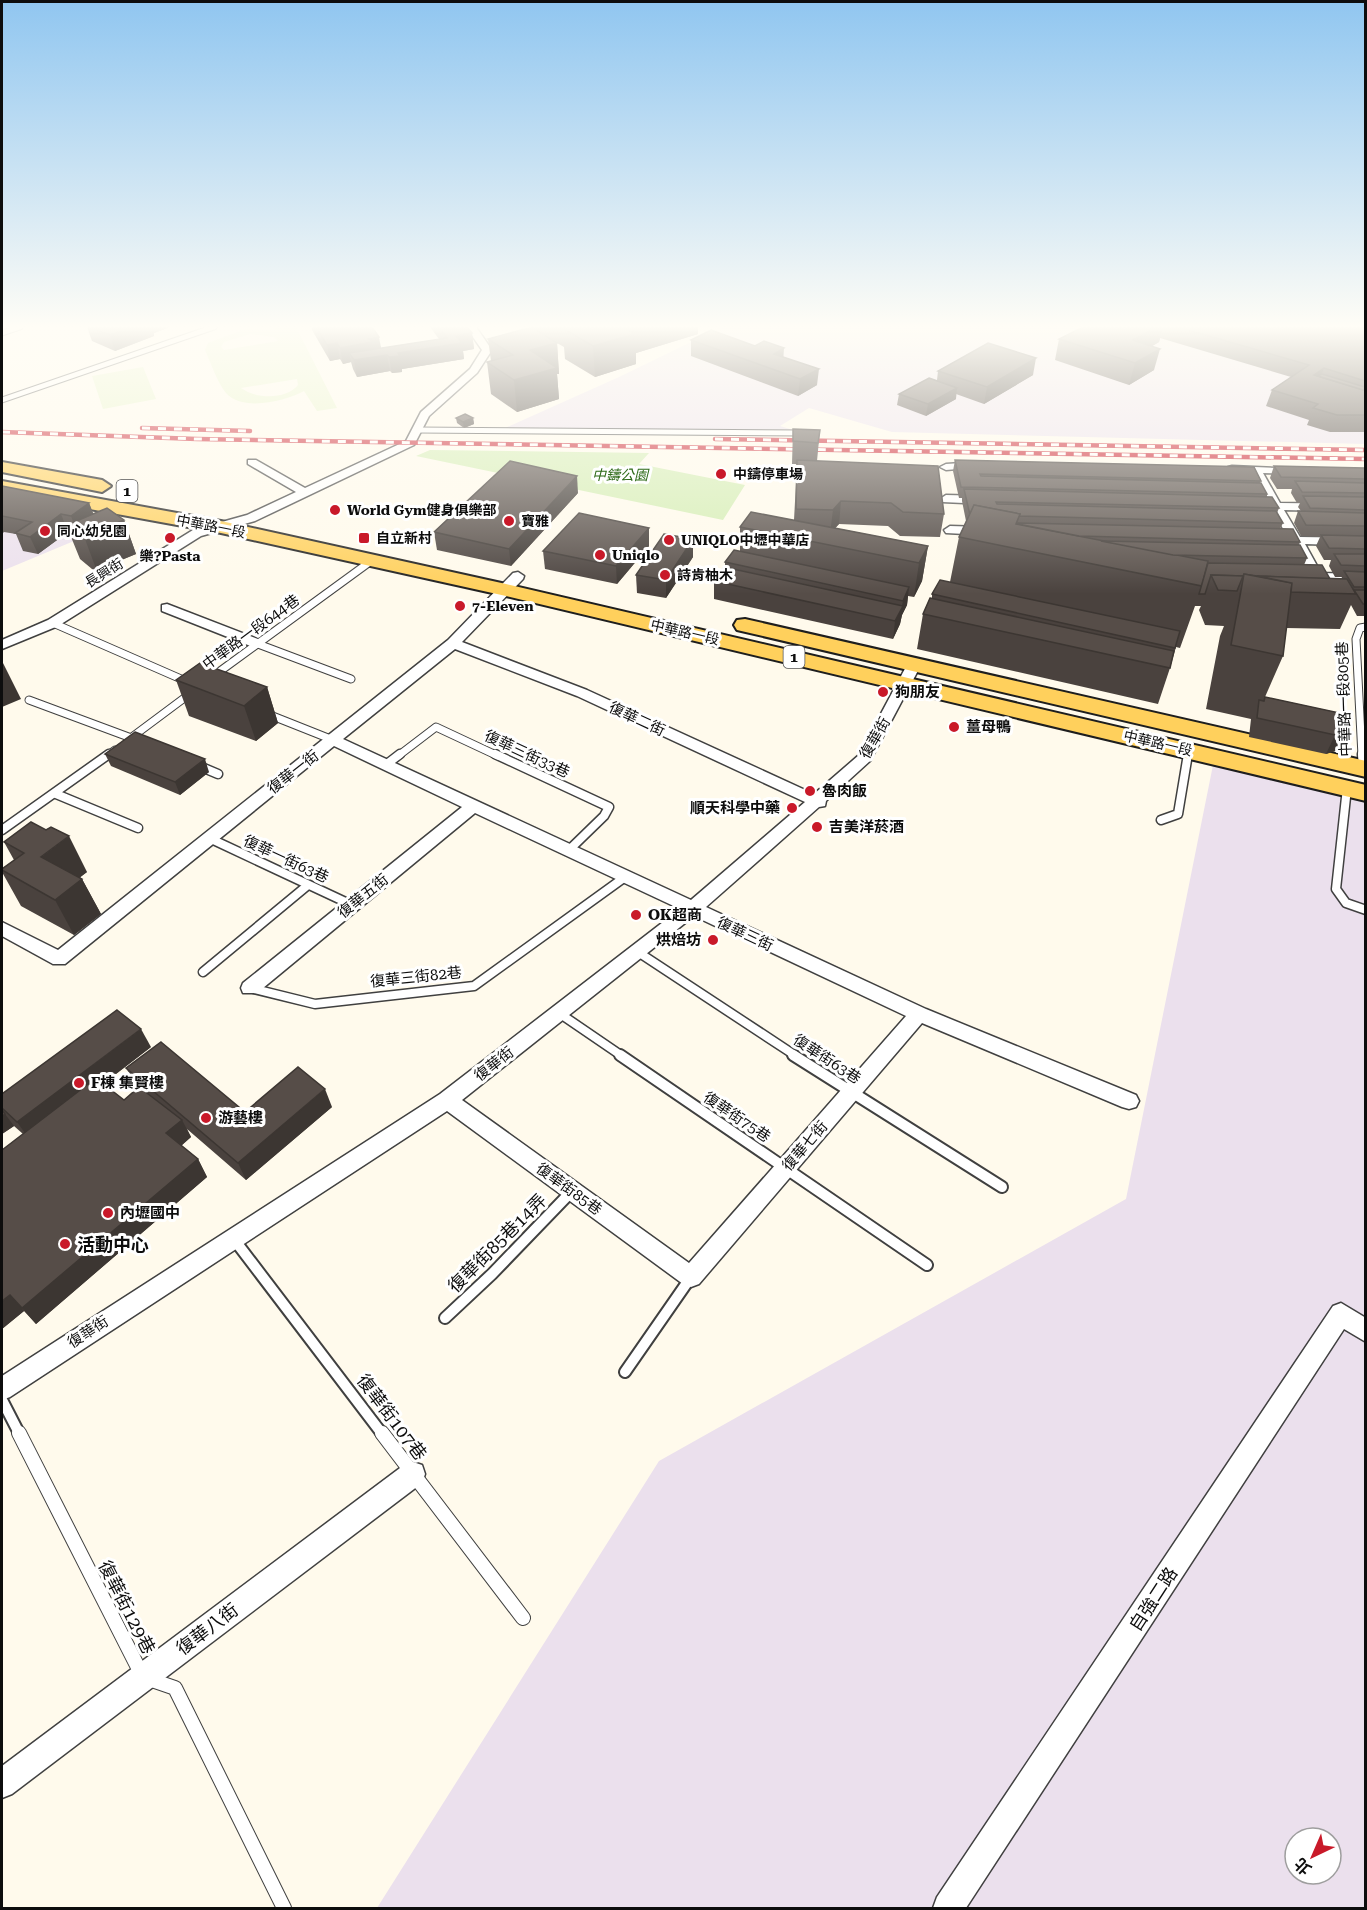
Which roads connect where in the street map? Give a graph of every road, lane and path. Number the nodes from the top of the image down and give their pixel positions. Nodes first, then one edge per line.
1 (423, 416) edge
2 (418, 430) junction
3 (803, 433) edge
4 (252, 462) dead end
5 (986, 465) edge
6 (2, 467) edge
7 (946, 467) dead end
8 (1220, 469) edge
9 (1255, 470) junction
10 (1310, 471) edge
11 (2, 487) edge
12 (305, 493) junction
13 (946, 499) dead end
14 (1005, 501) edge
15 (1240, 506) edge
16 (1276, 507) junction
17 (1365, 508) edge
18 (251, 518) junction
19 (221, 527) junction
20 (950, 530) dead end
21 (997, 532) edge
22 (1259, 539) edge
23 (1294, 540) junction
24 (1365, 542) edge
25 (371, 561) junction
26 (1294, 576) edge
27 (1318, 577) junction
28 (1365, 578) edge
29 (512, 583) junction
30 (1328, 595) edge
31 (167, 608) dead end
32 (53, 623) junction
33 (1363, 628) edge
34 (453, 642) junction
35 (258, 644) junction
36 (2, 645) edge
37 (915, 663) junction
38 (351, 679) dead end
39 (207, 681) edge
40 (904, 682) junction
41 (29, 700) dead end
42 (261, 711) dead end
43 (131, 738) junction
44 (333, 740) junction
45 (142, 742) edge
46 (1190, 751) junction
47 (186, 760) edge
48 (387, 764) junction
49 (1364, 769) edge
50 (218, 774) dead end
51 (1356, 791) edge
52 (56, 794) junction
53 (819, 802) junction
54 (475, 805) junction
55 (1161, 819) dead end
56 (138, 828) dead end
57 (2, 830) edge
58 (209, 838) junction
59 (569, 850) junction
60 (625, 877) junction
61 (309, 885) junction
62 (352, 905) junction
63 (692, 909) junction
64 (1365, 910) edge
65 (2, 928) edge
66 (638, 952) junction
67 (203, 972) dead end
68 (250, 988) joint
69 (559, 1013) junction
70 (919, 1014) junction
71 (850, 1093) junction
72 (447, 1100) junction
73 (1129, 1101) dead end
74 (785, 1168) junction
75 (1002, 1187) dead end
76 (572, 1191) junction
77 (233, 1238) junction
78 (927, 1265) dead end
79 (691, 1277) junction
80 (445, 1318) dead end
81 (1365, 1331) edge
82 (625, 1372) dead end
83 (2, 1389) edge
84 (2, 1400) edge
85 (413, 1474) junction
86 (523, 1618) dead end
87 (143, 1677) junction
88 (2, 1784) edge
89 (284, 1908) edge
90 (948, 1908) edge

1 - 2 street
2 - 3 lane
2 - 12 street, 長興街
4 - 12 street
5 - 7 street
6 - 18 main road, 中華路一段 / 1
8 - 9 street
9 - 10 street
9 - 16 street
11 - 19 main road, 中華路一段 / 1
12 - 18 street, 長興街
13 - 14 street
15 - 16 street
16 - 17 street
16 - 23 street
18 - 19 street, 長興街
18 - 29 main road, 中華路一段 / 1
19 - 25 main road, 中華路一段 / 1
19 - 32 street, 長興街
20 - 21 street
22 - 23 street
23 - 24 street
23 - 27 street
25 - 29 main road, 中華路一段 / 1
25 - 35 lane, 中華路一段644巷
26 - 27 street
27 - 28 street
27 - 30 street
29 - 34 street, 復華一街
29 - 37 main road, 中華路一段 / 1
29 - 40 main road, 中華路一段 / 1
31 - 35 street
32 - 36 street, 長興街
32 - 43 lane, 中華路一段644巷
33 - 49 lane, 中華路一段805巷
34 - 44 street, 復華一街
34 - 53 street, 復華二街
35 - 38 lane
35 - 39 lane, 中華路一段644巷
37 - 40 street, 復華街
37 - 49 main road, 中華路一段 / 1
40 - 46 main road, 中華路一段 / 1
40 - 53 street, 復華街
41 - 43 lane
42 - 44 lane
43 - 45 lane
43 - 52 lane, 中華路一段644巷
44 - 48 street, 復華三街
44 - 58 street, 復華一街
46 - 51 main road, 中華路一段 / 1
46 - 55 lane
47 - 50 lane
48 - 54 street, 復華三街
48 - 59 lane, 復華三街33巷
51 - 64 lane
52 - 56 lane
52 - 57 lane, 中華路一段644巷
53 - 63 street, 復華街
54 - 59 street, 復華三街
54 - 62 street, 復華五街
58 - 61 lane, 復華一街63巷
58 - 65 street, 復華一街
59 - 60 street, 復華三街
60 - 63 street, 復華三街
60 - 68 lane, 復華三街82巷
61 - 62 lane, 復華一街63巷
61 - 67 lane
62 - 68 street, 復華五街
63 - 66 street, 復華街
63 - 70 street, 復華三街
66 - 69 street, 復華街
66 - 71 lane, 復華街63巷
69 - 72 street, 復華街
69 - 74 lane, 復華街75巷
70 - 71 street, 復華七街
70 - 73 street, 復華三街
71 - 74 street, 復華七街
71 - 75 lane, 復華街63巷
72 - 76 street, 復華街85巷
72 - 77 street, 復華街
74 - 78 lane, 復華街75巷
74 - 79 street, 復華七街
76 - 79 street, 復華街85巷
76 - 80 lane, 復華街85巷14弄
77 - 83 street, 復華街
77 - 85 lane, 復華街107巷
79 - 82 lane
81 - 90 street, 自強二路
84 - 87 lane, 復華街129巷
85 - 86 lane, 復華街107巷
85 - 87 street, 復華八街
87 - 88 street, 復華八街
87 - 89 lane, 復華街129巷

